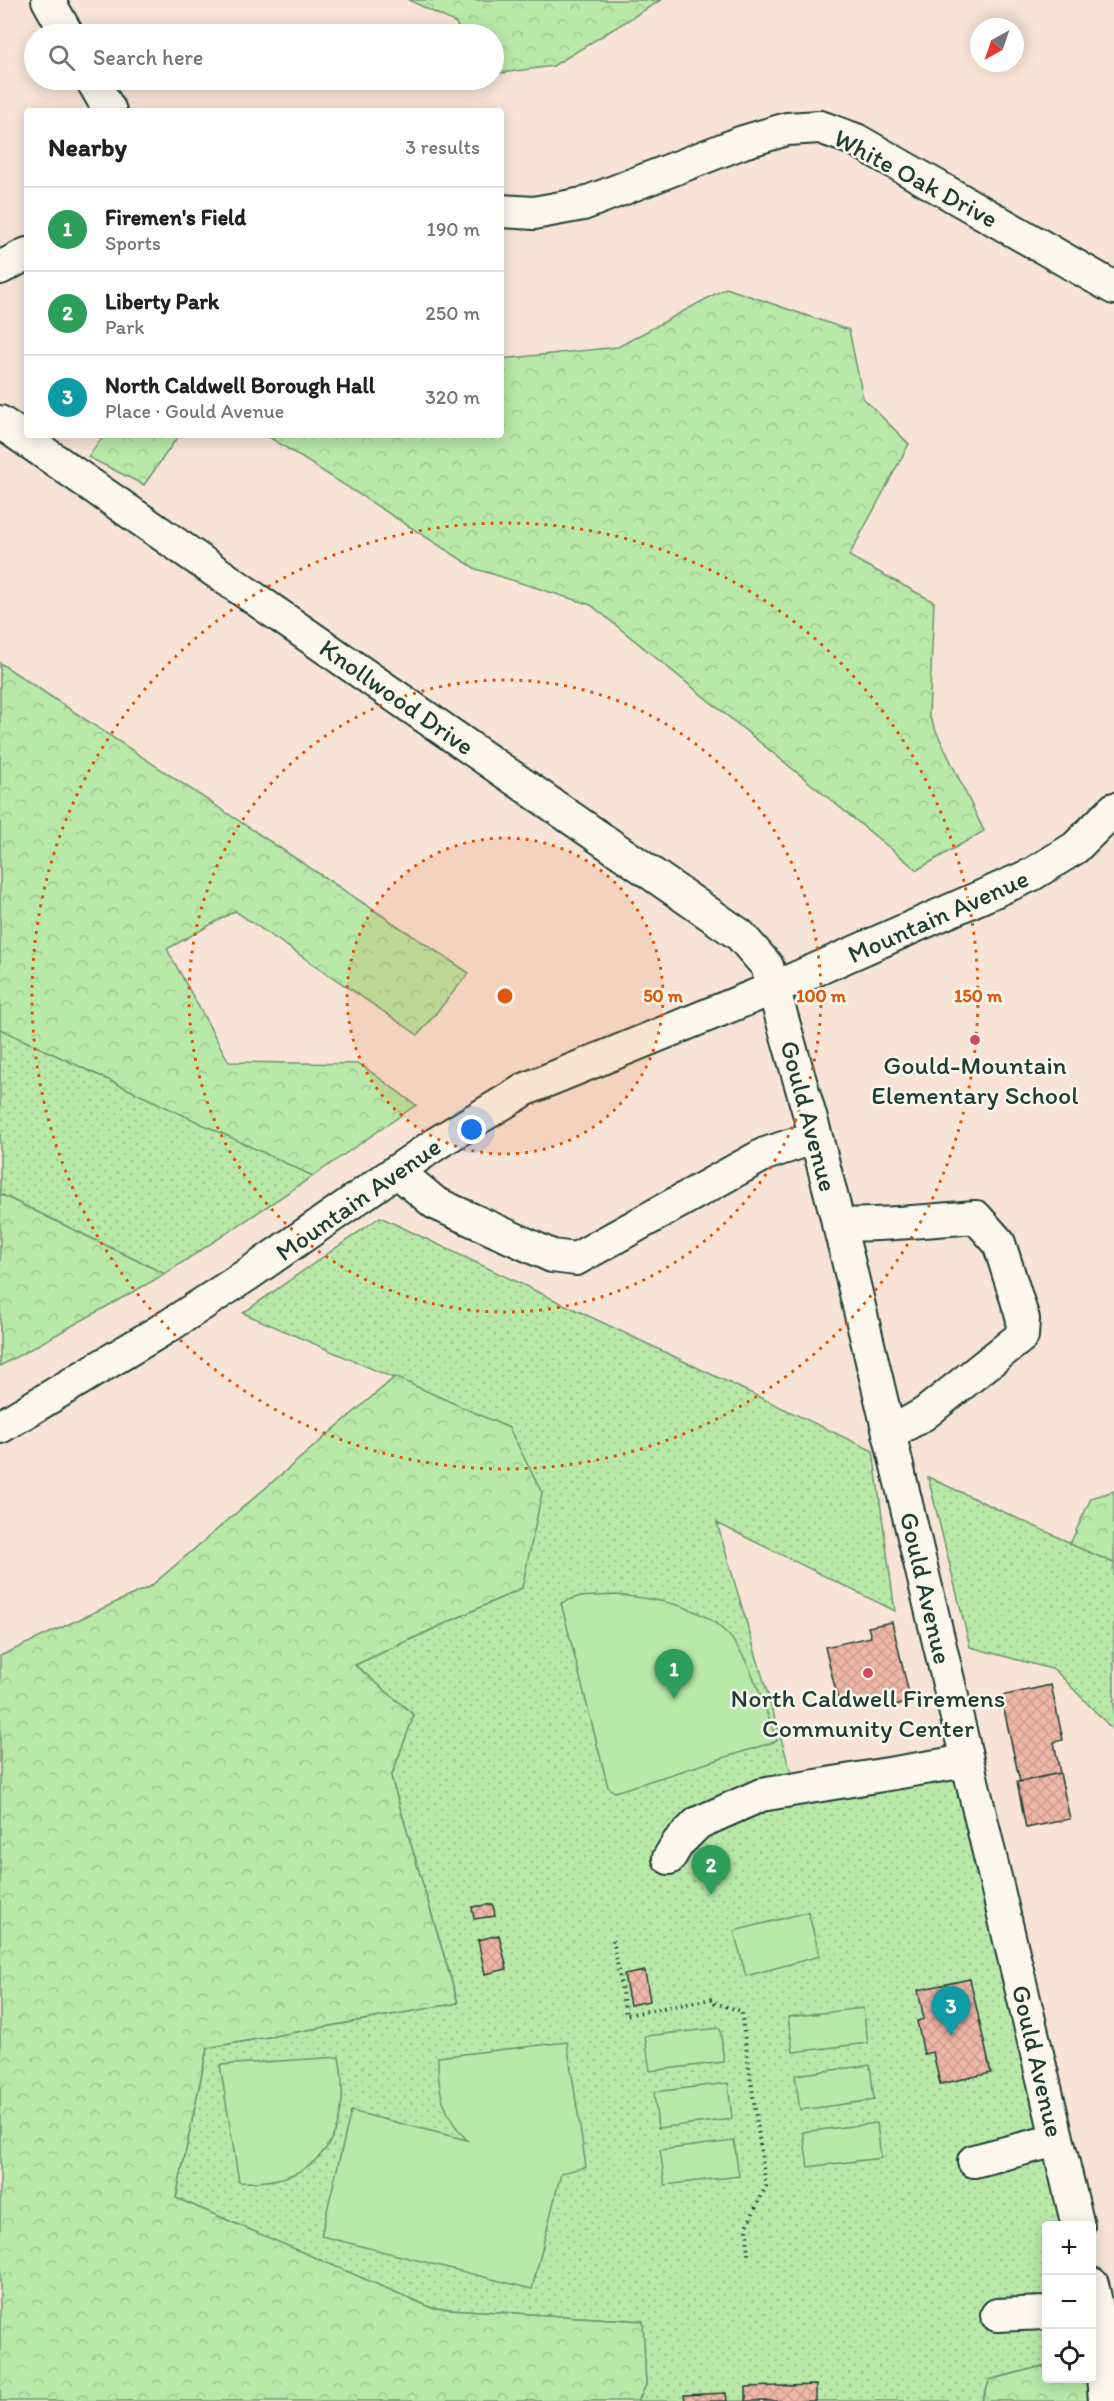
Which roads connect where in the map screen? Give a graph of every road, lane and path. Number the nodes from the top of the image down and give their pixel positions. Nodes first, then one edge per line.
1 (48, 0) edge
2 (61, 24) edge
3 (98, 90) edge
4 (108, 108) edge
5 (504, 211) edge
6 (24, 256) edge
7 (0, 268) edge
8 (1114, 288) edge
9 (0, 422) edge
10 (1114, 809) edge
11 (774, 988) junction
12 (816, 1137) junction
13 (397, 1171) junction
14 (838, 1224) junction
15 (0, 1427) edge
16 (889, 1434) junction
17 (967, 1761) junction
18 (669, 1858) dead end
19 (613, 1940) dead end
20 (1057, 2140) junction
21 (974, 2161) dead end
22 (1076, 2221) edge
23 (748, 2256) dead end
24 (1099, 2304) edge
25 (1042, 2313) edge
26 (997, 2315) dead end
27 (1105, 2401) edge

1 - 2 street
3 - 4 street
5 - 8 street, White Oak Drive
6 - 7 street
9 - 11 street, Knollwood Drive
10 - 11 street, Mountain Avenue
11 - 12 street, Gould Avenue
11 - 13 street, Mountain Avenue
12 - 13 street
12 - 14 street, Gould Avenue
13 - 15 street, Mountain Avenue
14 - 16 street, Gould Avenue
14 - 16 street
16 - 17 street, Gould Avenue
17 - 18 street
17 - 20 street, Gould Avenue
19 - 23 path
20 - 21 street
20 - 22 street, Gould Avenue
24 - 27 street
25 - 26 street

